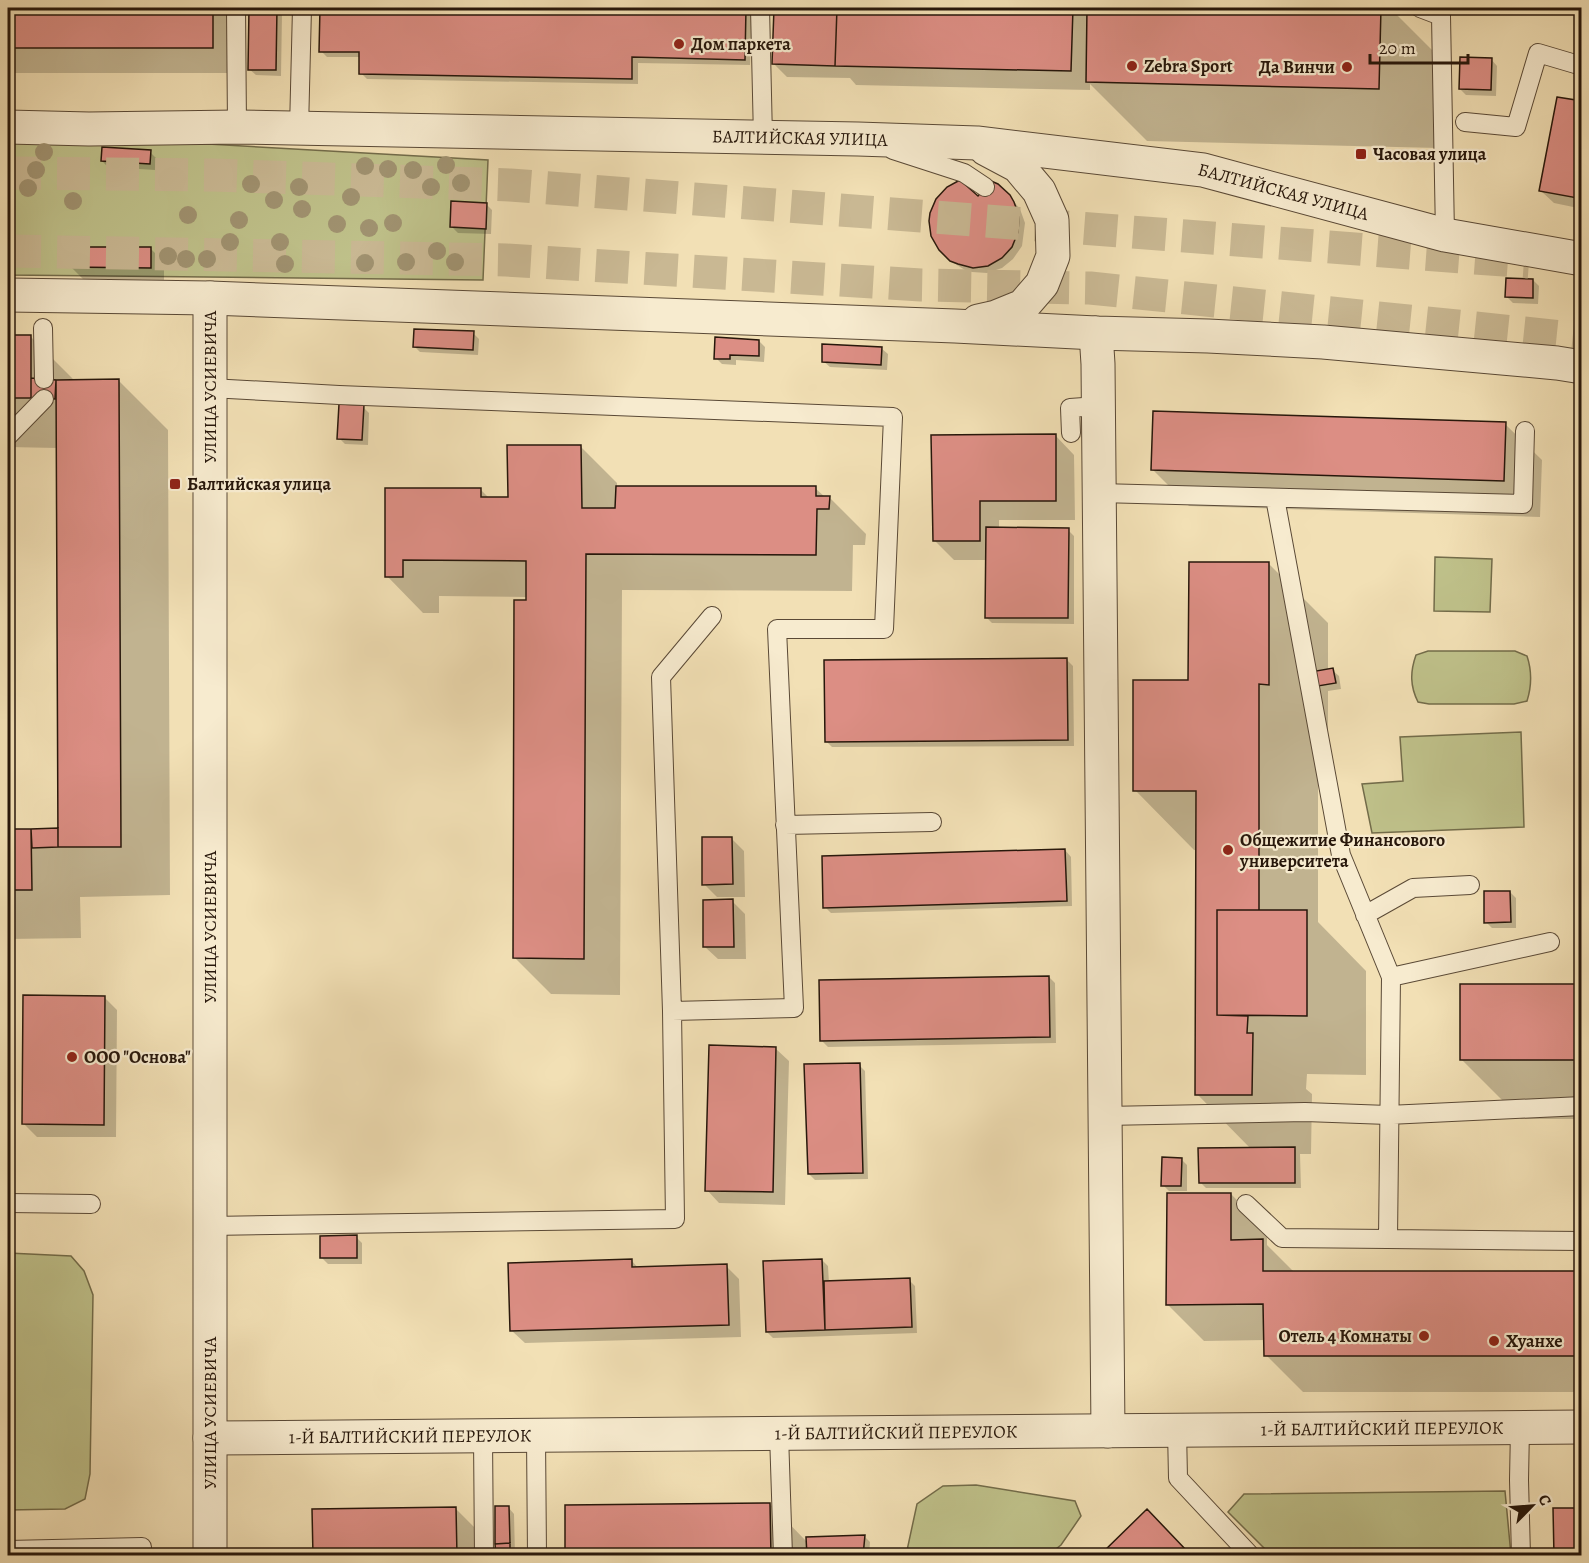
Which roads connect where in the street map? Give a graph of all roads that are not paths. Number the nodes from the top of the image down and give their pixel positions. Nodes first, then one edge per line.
1 (236, 8) edge
2 (302, 8) edge
3 (760, 8) edge
4 (1420, 8) edge
5 (1581, 66) edge
6 (1465, 122) dead end
7 (8, 127) edge
8 (237, 127) junction
9 (299, 129) junction
10 (763, 138) junction
11 (858, 139) junction
12 (977, 143) junction
13 (985, 187) dead end
14 (1445, 235) junction
15 (1581, 259) edge
16 (8, 295) edge
17 (210, 298) junction
18 (955, 326) junction
19 (43, 328) dead end
20 (1096, 333) junction
21 (1569, 365) edge
22 (44, 379) dead end
23 (210, 388) junction
24 (44, 399) dead end
25 (1098, 406) junction
26 (1525, 432) dead end
27 (1071, 433) dead end
28 (8, 436) edge
29 (1099, 493) junction
30 (1275, 498) junction
31 (712, 616) dead end
32 (932, 822) dead end
33 (785, 825) junction
34 (1470, 885) dead end
35 (1365, 915) junction
36 (1550, 942) dead end
37 (1390, 977) junction
38 (672, 1011) junction
39 (1581, 1106) edge
40 (1388, 1115) junction
41 (1105, 1116) junction
42 (8, 1203) edge
43 (90, 1204) dead end
44 (1246, 1204) dead end
45 (210, 1226) junction
46 (1388, 1239) junction
47 (1581, 1241) edge
48 (1581, 1427) edge
49 (1520, 1428) junction
50 (1177, 1430) junction
51 (1108, 1431) junction
52 (779, 1434) junction
53 (483, 1436) junction
54 (536, 1436) junction
55 (210, 1438) junction
56 (142, 1547) dead end
57 (8, 1550) edge
58 (210, 1556) edge
59 (484, 1556) edge
60 (537, 1556) edge
61 (783, 1556) edge
62 (1251, 1556) edge
63 (1521, 1556) edge

1 - 8 lane
2 - 9 lane
3 - 10 lane
4 - 14 lane
5 - 6 lane
7 - 8 street, БАЛТИЙСКАЯ УЛИЦА
8 - 9 street, БАЛТИЙСКАЯ УЛИЦА
9 - 10 street, БАЛТИЙСКАЯ УЛИЦА
10 - 11 street, БАЛТИЙСКАЯ УЛИЦА
11 - 12 street, БАЛТИЙСКАЯ УЛИЦА
11 - 13 lane
12 - 14 street, БАЛТИЙСКАЯ УЛИЦА
12 - 18 street
14 - 15 street, БАЛТИЙСКАЯ УЛИЦА
16 - 17 street
17 - 18 street
17 - 23 street, УЛИЦА УСИЕВИЧА
18 - 20 street
19 - 22 lane
20 - 21 street
20 - 25 street
23 - 33 lane
23 - 45 street, УЛИЦА УСИЕВИЧА
24 - 28 lane
25 - 27 lane
25 - 29 street
26 - 30 lane
29 - 30 lane
29 - 41 street
30 - 35 lane
31 - 38 lane
32 - 33 lane
33 - 38 lane
34 - 35 lane
35 - 37 lane
36 - 37 lane
37 - 40 lane
38 - 45 lane
39 - 40 lane
40 - 41 lane
40 - 46 lane
41 - 51 street
42 - 43 lane
44 - 46 lane
45 - 55 street, УЛИЦА УСИЕВИЧА
46 - 47 lane
48 - 49 street, 1-Й БАЛТИЙСКИЙ ПЕРЕУЛОК
49 - 50 street, 1-Й БАЛТИЙСКИЙ ПЕРЕУЛОК
49 - 63 lane
50 - 51 street, 1-Й БАЛТИЙСКИЙ ПЕРЕУЛОК
50 - 62 lane
51 - 52 street, 1-Й БАЛТИЙСКИЙ ПЕРЕУЛОК
52 - 54 street, 1-Й БАЛТИЙСКИЙ ПЕРЕУЛОК
52 - 61 lane
53 - 54 street, 1-Й БАЛТИЙСКИЙ ПЕРЕУЛОК
53 - 55 street, 1-Й БАЛТИЙСКИЙ ПЕРЕУЛОК
53 - 59 lane
54 - 60 lane
55 - 58 street, УЛИЦА УСИЕВИЧА
56 - 57 lane

